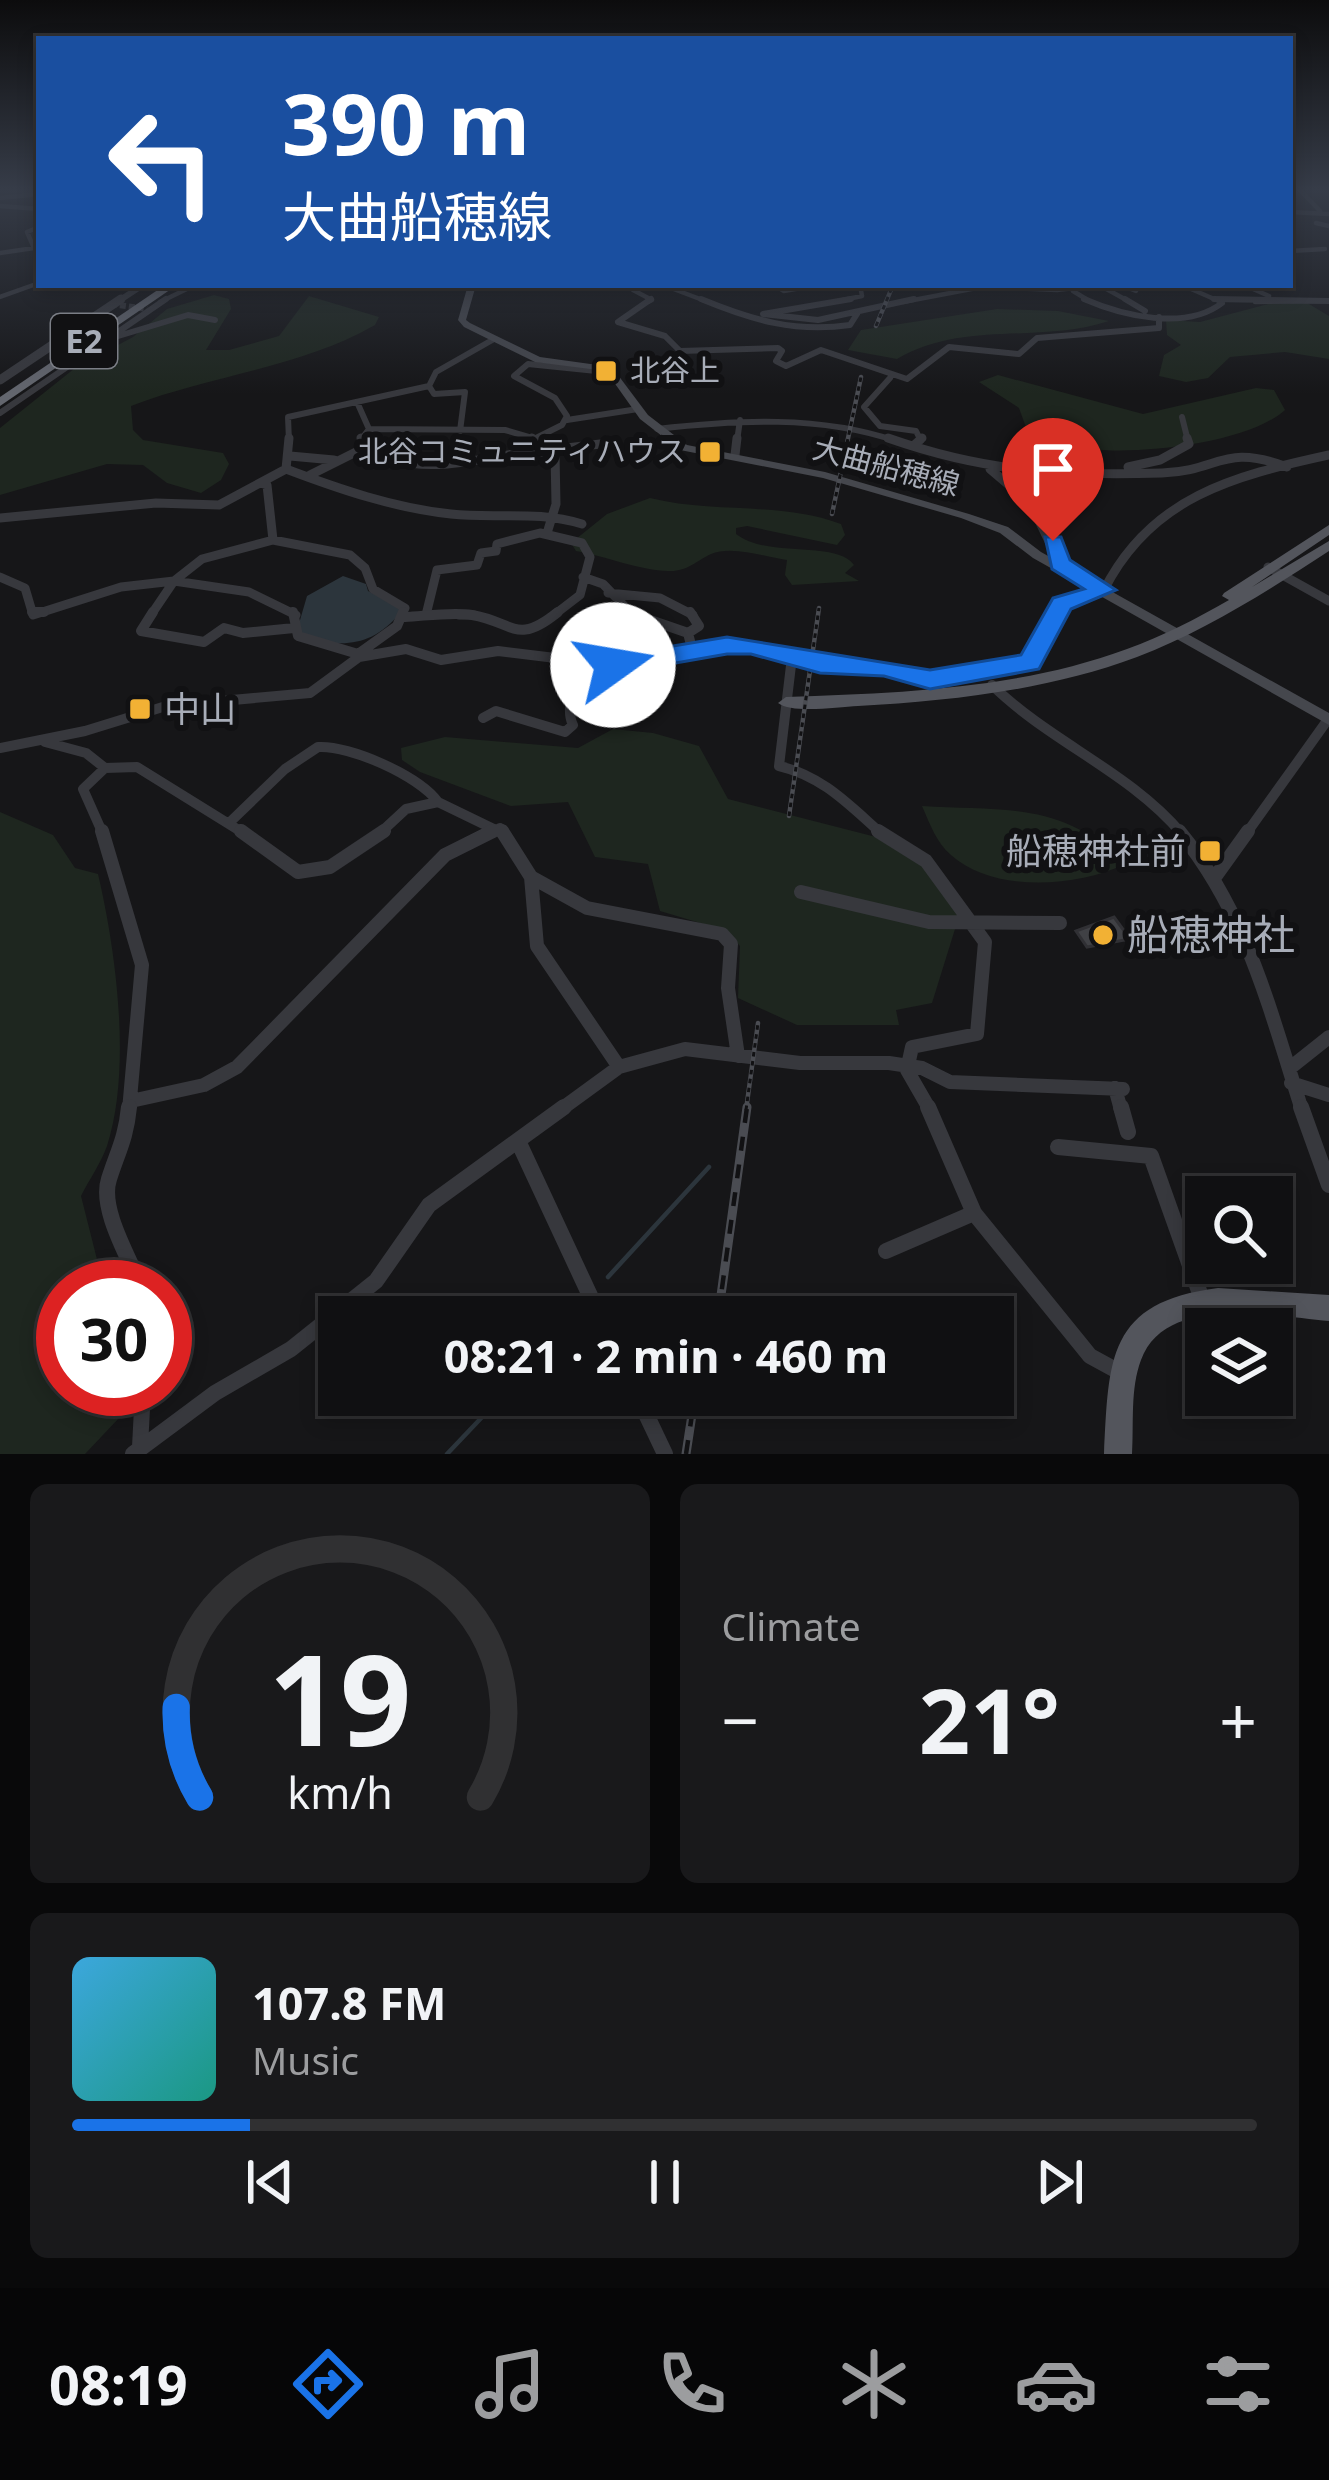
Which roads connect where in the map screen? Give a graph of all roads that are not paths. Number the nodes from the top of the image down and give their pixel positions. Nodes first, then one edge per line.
1 (36, 285) edge
2 (138, 288) edge
3 (156, 288) edge
4 (168, 288) edge
5 (189, 288) edge
6 (471, 288) edge
7 (636, 288) edge
8 (671, 288) edge
9 (861, 288) edge
10 (963, 288) edge
11 (1012, 288) edge
12 (1090, 288) edge
13 (1105, 288) edge
14 (1128, 288) edge
15 (1189, 288) edge
16 (1252, 288) edge
17 (1073, 291) junction
18 (1136, 291) dead end
19 (0, 297) edge
20 (1278, 298) junction
21 (1222, 303) junction
22 (1329, 303) edge
23 (857, 314) junction
24 (1156, 316) junction
25 (215, 320) dead end
26 (764, 324) junction
27 (494, 339) junction
28 (104, 340) junction
29 (836, 353) junction
30 (616, 374) junction
31 (890, 378) junction
32 (0, 380) edge
33 (430, 386) junction
34 (0, 392) edge
35 (0, 402) edge
36 (357, 402) junction
37 (638, 409) junction
38 (0, 413) edge
39 (1182, 417) dead end
40 (567, 420) junction
41 (740, 421) junction
42 (369, 429) junction
43 (657, 430) junction
44 (460, 431) junction
45 (532, 438) junction
46 (617, 442) dead end
47 (913, 446) junction
48 (364, 448) junction
49 (550, 450) junction
50 (525, 452) junction
51 (1329, 454) edge
52 (735, 455) junction
53 (290, 456) junction
54 (335, 460) junction
55 (987, 467) junction
56 (1287, 467) junction
57 (286, 469) junction
58 (1114, 472) junction
59 (310, 475) junction
60 (261, 483) junction
61 (549, 514) junction
62 (0, 518) edge
63 (582, 524) dead end
64 (1329, 529) edge
65 (548, 530) junction
66 (273, 540) junction
67 (1329, 545) edge
68 (1060, 564) junction
69 (1275, 571) junction
70 (0, 577) edge
71 (583, 577) junction
72 (176, 578) junction
73 (1104, 590) junction
74 (608, 593) junction
75 (1329, 601) edge
76 (426, 615) junction
77 (625, 615) junction
78 (405, 617) junction
79 (294, 628) junction
80 (507, 630) junction
81 (688, 633) junction
82 (1176, 634) junction
83 (692, 649) junction
84 (498, 651) junction
85 (358, 656) junction
86 (792, 657) junction
87 (586, 662) junction
88 (992, 685) junction
89 (786, 703) junction
90 (483, 718) dead end
91 (1329, 719) edge
92 (42, 741) junction
93 (0, 748) edge
94 (104, 768) junction
95 (438, 802) junction
96 (229, 823) junction
97 (500, 828) junction
98 (531, 877) junction
99 (1215, 877) junction
100 (801, 892) dead end
101 (1060, 923) dead end
102 (979, 930) junction
103 (1329, 1037) edge
104 (738, 1055) junction
105 (619, 1067) junction
106 (907, 1070) junction
107 (1291, 1076) junction
108 (1329, 1095) edge
109 (131, 1101) junction
110 (1128, 1132) dead end
111 (518, 1141) junction
112 (1058, 1147) dead end
113 (1329, 1185) edge
114 (974, 1213) junction
115 (886, 1251) dead end
116 (130, 1260) edge
117 (591, 1296) edge
118 (1203, 1303) junction
119 (1329, 1308) edge
120 (1124, 1374) junction
121 (140, 1416) edge
122 (647, 1416) edge
123 (137, 1450) edge
124 (665, 1454) edge
125 (1118, 1454) edge

1 - 19 street
2 - 32 street
3 - 34 highway, E2
4 - 35 highway, E2
5 - 28 street
6 - 27 main road
7 - 29 street
8 - 26 street
9 - 23 street
10 - 23 street
11 - 17 street
12 - 17 street
13 - 24 street
14 - 18 street
15 - 21 street
16 - 20 street
17 - 24 street
20 - 21 street
20 - 22 street
21 - 24 street
23 - 26 street
24 - 31 street
25 - 28 street
26 - 29 street
27 - 30 main road
27 - 33 street
28 - 38 street
29 - 31 street
30 - 37 main road, 大曲船穂線
30 - 40 street
31 - 47 street
33 - 36 street
33 - 44 street
36 - 42 street
36 - 53 street
37 - 40 street
37 - 43 main road, 大曲船穂線
39 - 58 street
40 - 45 street
41 - 43 street
41 - 47 street
41 - 52 street
42 - 44 street
42 - 48 street
43 - 52 main road, 大曲船穂線
44 - 45 street
45 - 50 street
46 - 49 street
47 - 55 street
48 - 50 street
48 - 54 street
49 - 50 street
49 - 61 street
51 - 56 street
52 - 68 main road, 大曲船穂線
53 - 54 street
53 - 57 street
54 - 59 street
55 - 58 street
55 - 68 street
56 - 58 street
56 - 73 street
57 - 59 street
57 - 60 street
59 - 61 street
60 - 62 street
60 - 66 street
61 - 63 street
61 - 65 street
64 - 69 main road
65 - 71 street
65 - 76 street
66 - 72 street
66 - 78 street
67 - 69 main road
68 - 73 main road, 大曲船穂線
69 - 75 street
69 - 82 main road
70 - 72 street
71 - 74 street
71 - 80 street
72 - 79 street
72 - 79 street
73 - 82 main road, 大曲船穂線
73 - 86 street
74 - 77 street
74 - 81 street
76 - 78 street
76 - 80 street
77 - 81 street
77 - 87 street
78 - 85 street
79 - 85 street
80 - 84 street
81 - 83 street
82 - 88 main road
82 - 91 main road, 大曲船穂線
83 - 86 street
83 - 87 street
84 - 85 street
84 - 87 street
85 - 92 street
86 - 89 street
87 - 90 street
88 - 89 main road
88 - 99 street
89 - 102 street
91 - 99 street
92 - 93 street
92 - 94 street
94 - 96 street
94 - 109 street
95 - 96 street
95 - 96 street
95 - 97 street
97 - 98 street
97 - 109 street
98 - 104 street
98 - 105 street
99 - 107 street
100 - 102 street
101 - 102 street
102 - 106 street
103 - 107 street
104 - 105 street
104 - 106 street
105 - 111 street
106 - 110 street
106 - 114 street
107 - 108 street
107 - 113 street
109 - 116 street
111 - 117 street
111 - 123 street
112 - 118 street
114 - 115 street
114 - 120 street
118 - 119 main road
118 - 120 main road
120 - 125 main road
121 - 123 street
122 - 124 street

